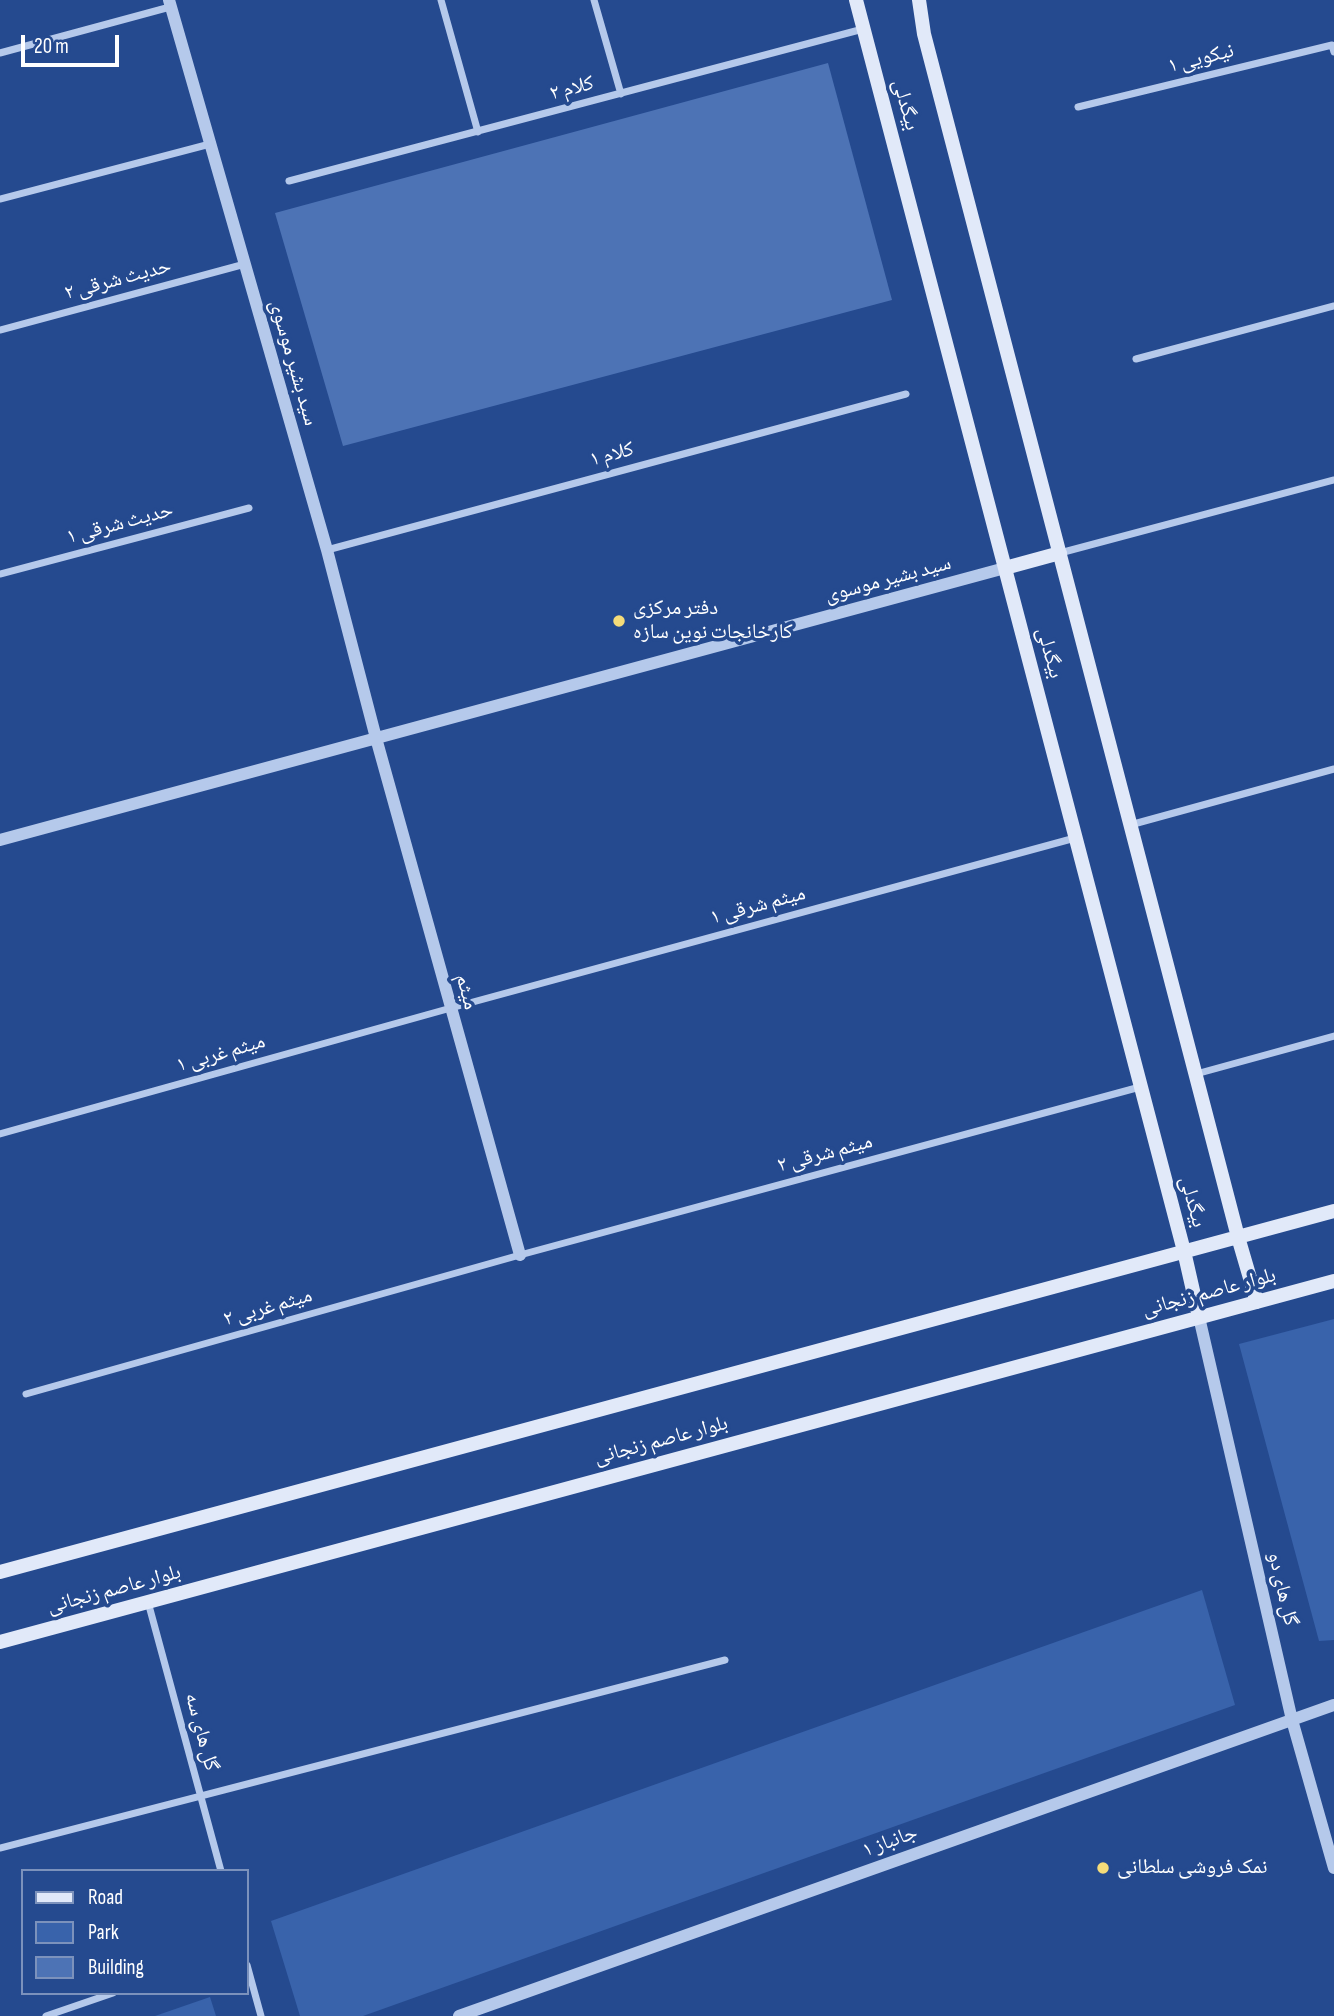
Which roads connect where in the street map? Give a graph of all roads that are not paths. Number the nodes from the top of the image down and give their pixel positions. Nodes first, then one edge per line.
1 (441, 0) edge
2 (594, 0) edge
3 (856, 0) edge
4 (919, 0) edge
5 (170, 3) edge
6 (864, 29) junction
7 (1333, 49) edge
8 (0, 53) edge
9 (621, 94) junction
10 (1078, 107) dead end
11 (478, 132) junction
12 (210, 144) junction
13 (289, 181) dead end
14 (0, 199) edge
15 (245, 264) junction
16 (1334, 306) edge
17 (0, 330) edge
18 (1136, 359) dead end
19 (906, 394) dead end
20 (1334, 480) edge
21 (249, 508) dead end
22 (327, 550) junction
23 (1060, 554) junction
24 (1005, 568) junction
25 (0, 574) edge
26 (376, 738) junction
27 (1334, 769) edge
28 (1130, 825) junction
29 (1075, 838) junction
30 (0, 840) edge
31 (451, 1008) junction
32 (1334, 1036) edge
33 (1196, 1074) junction
34 (1140, 1087) junction
35 (0, 1134) edge
36 (1334, 1211) edge
37 (1238, 1237) junction
38 (1184, 1251) junction
39 (520, 1255) junction
40 (1334, 1281) edge
41 (1257, 1302) junction
42 (1199, 1317) junction
43 (26, 1394) dead end
44 (0, 1572) edge
45 (148, 1602) junction
46 (0, 1642) edge
47 (725, 1660) dead end
48 (1334, 1705) edge
49 (1292, 1720) junction
50 (201, 1795) junction
51 (0, 1848) edge
52 (1334, 1867) edge
53 (220, 1869) edge
54 (248, 1969) edge
55 (107, 1995) edge
56 (46, 2016) edge
57 (261, 2016) edge
58 (459, 2016) edge

1 - 11 street
2 - 9 street
3 - 6 main road, بیگدلی
4 - 23 main road, بیگدلی
5 - 8 street
5 - 12 street, سید بشیر موسوی
6 - 9 street, کلام ۲
6 - 24 main road, بیگدلی
7 - 10 street, نیکویی ۱
9 - 11 street, کلام ۲
11 - 13 street, کلام ۲
12 - 14 street
12 - 15 street, سید بشیر موسوی
15 - 17 street, حدیث شرقی ۲
15 - 22 street, سید بشیر موسوی
16 - 18 street
19 - 22 street, کلام ۱
20 - 23 street
21 - 25 street, حدیث شرقی ۱
22 - 26 street, سید بشیر موسوی
23 - 24 main road
23 - 28 main road, بیگدلی
24 - 26 street, سید بشیر موسوی
24 - 29 main road, بیگدلی
26 - 30 street, سید بشیر موسوی
26 - 31 street, میثم
27 - 28 street
28 - 33 main road, بیگدلی
29 - 31 street, میثم شرقی ۱
29 - 34 main road, بیگدلی
31 - 35 street, میثم غربی ۱
31 - 39 street, میثم
32 - 33 street
33 - 37 main road, بیگدلی
34 - 38 main road, بیگدلی
34 - 39 street, میثم شرقی ۲
36 - 37 main road
37 - 38 main road
37 - 41 main road, بیگدلی
38 - 42 main road, بیگدلی
38 - 44 main road
39 - 43 street, میثم غربی ۲
40 - 41 main road, بلوار عاصم زنجانی
41 - 42 main road, بلوار عاصم زنجانی
42 - 45 main road, بلوار عاصم زنجانی
42 - 49 street, گل های دو
45 - 46 main road, بلوار عاصم زنجانی
45 - 50 street, گل های سه
47 - 50 street
48 - 49 street, جانباز ۱
49 - 52 street, گل های دو
49 - 58 street, جانباز ۱
50 - 51 street
50 - 53 street, گل های سه
54 - 57 street
55 - 56 street

